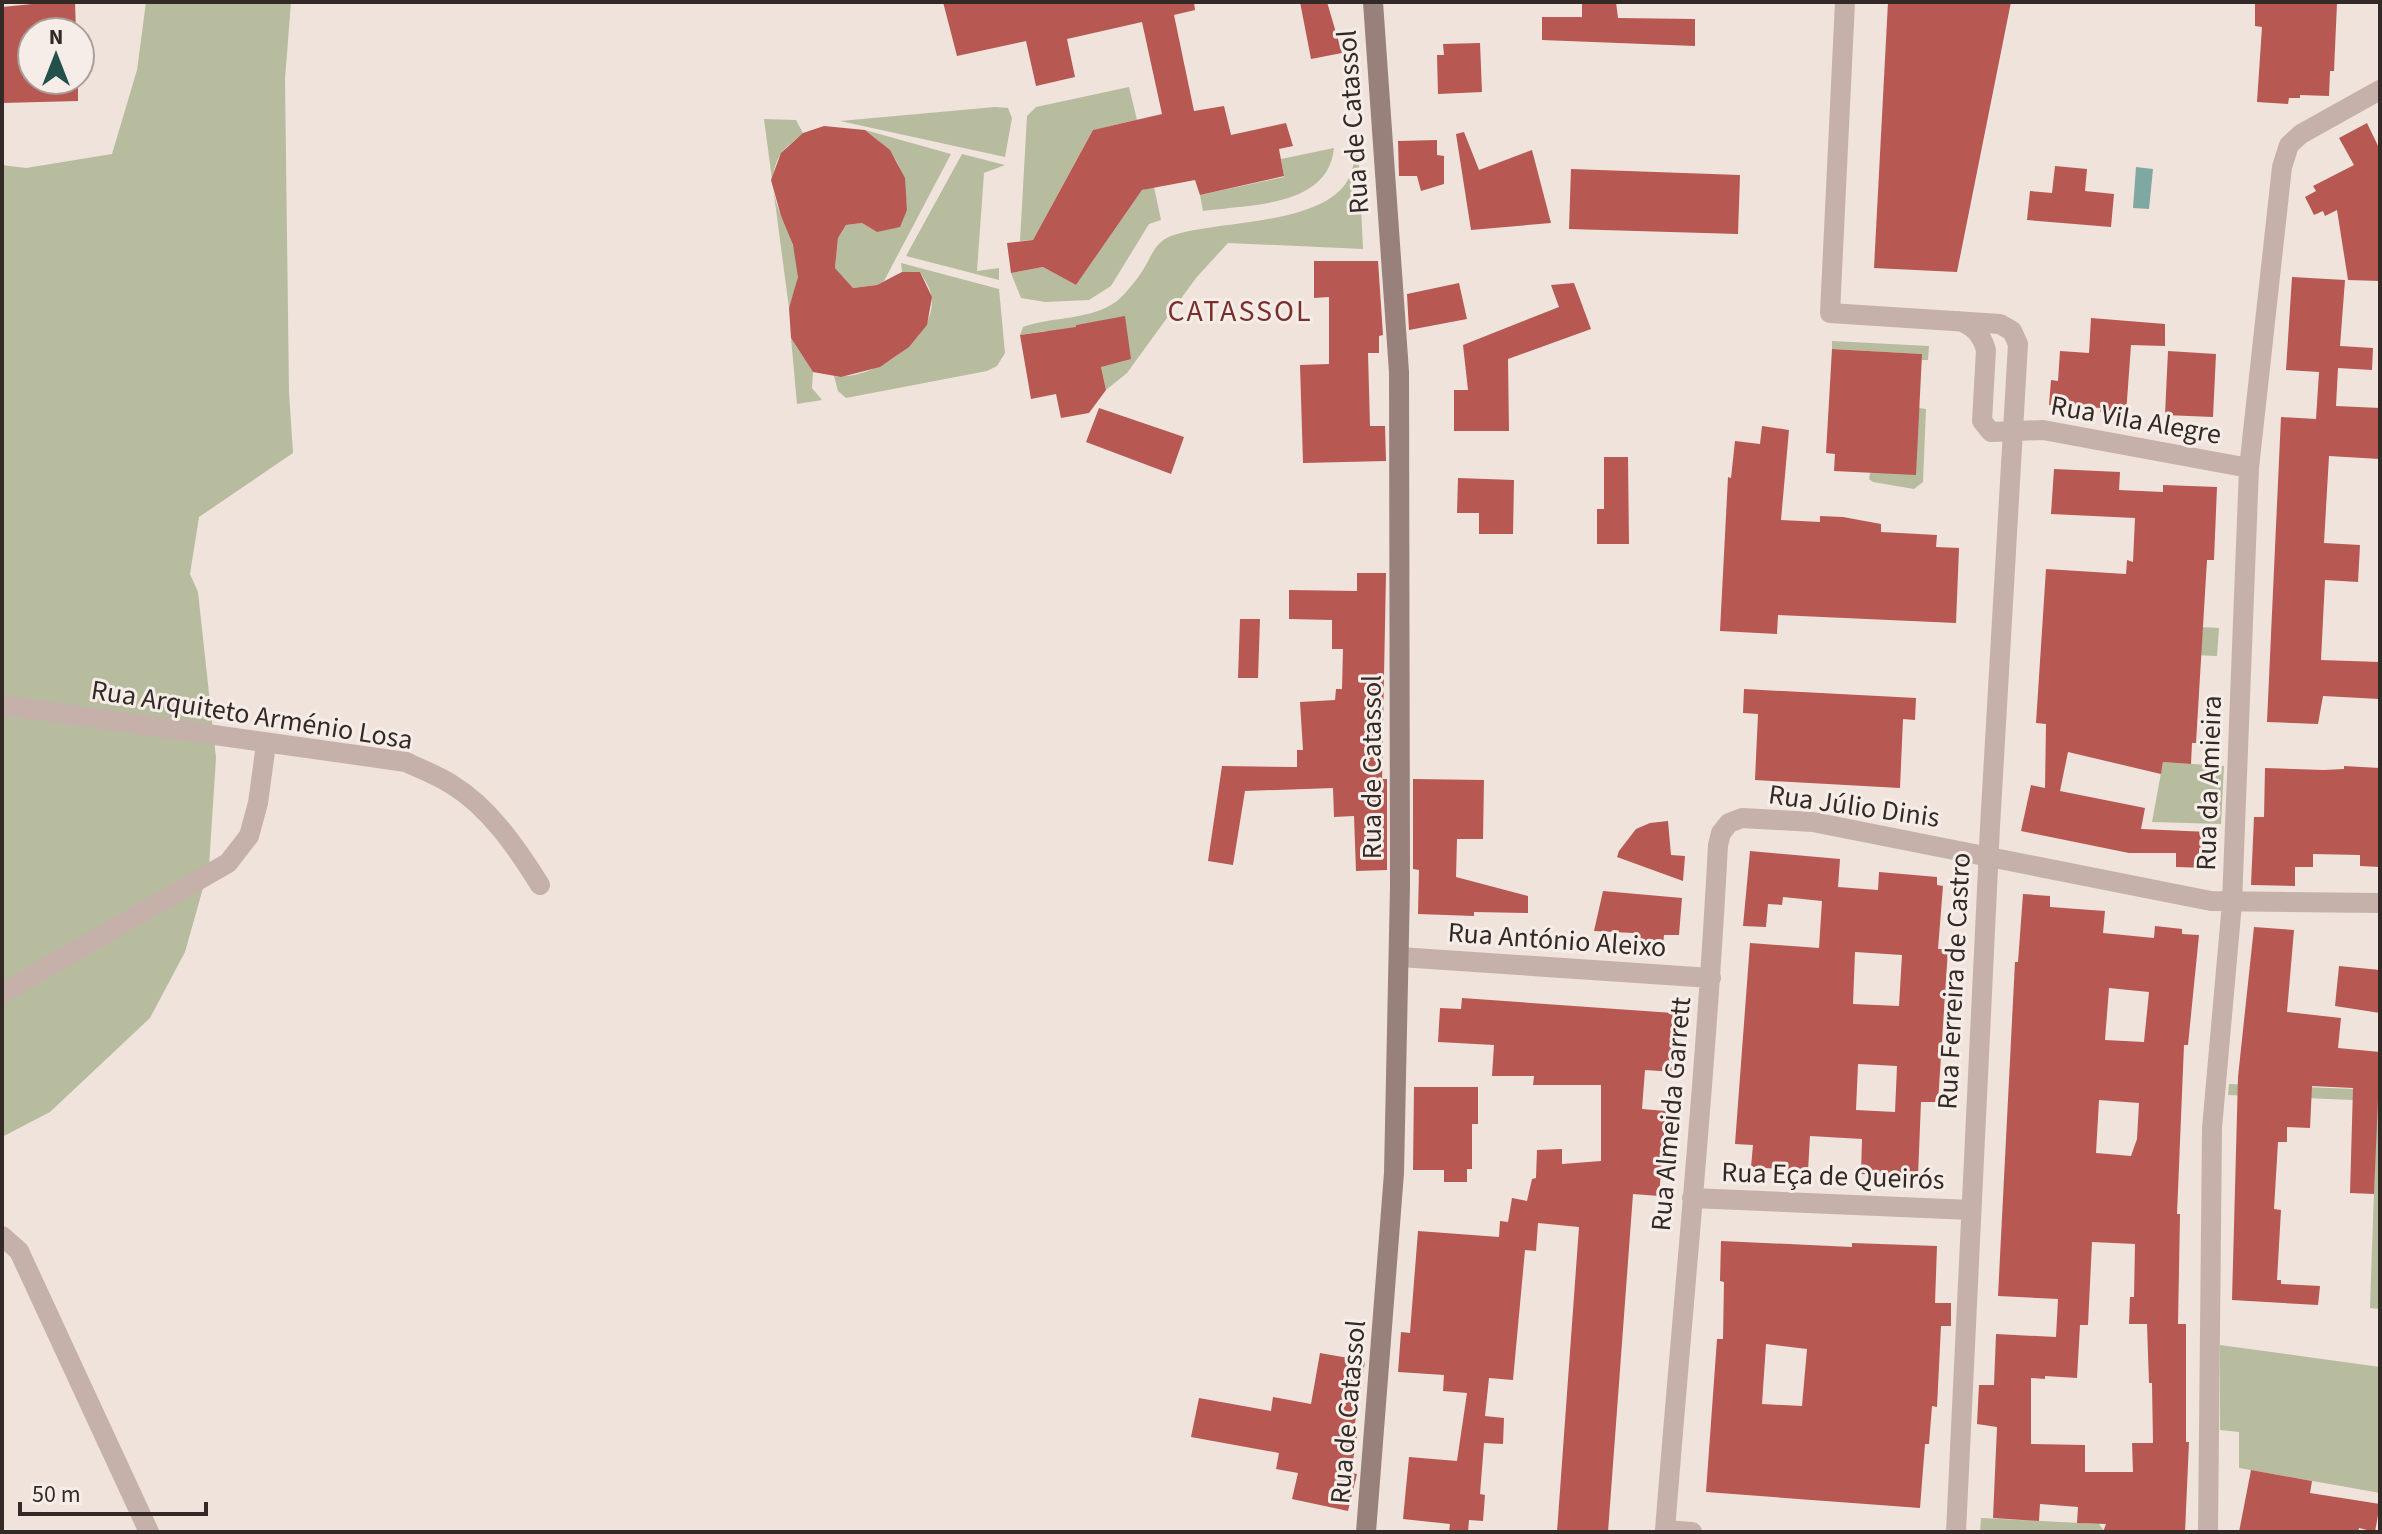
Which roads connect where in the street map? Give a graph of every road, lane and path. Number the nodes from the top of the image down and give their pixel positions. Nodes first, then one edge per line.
1 (1373, 2) edge
2 (1845, 2) edge
3 (2380, 90) edge
4 (1956, 320) junction
5 (2014, 432) junction
6 (2249, 468) junction
7 (2, 705) edge
8 (266, 744) junction
9 (1718, 845) joint
10 (1989, 856) junction
11 (540, 885) dead end
12 (2232, 903) junction
13 (2380, 903) edge
14 (1400, 957) junction
15 (1711, 978) junction
16 (2, 993) edge
17 (1692, 1198) junction
18 (1971, 1210) junction
19 (2, 1236) edge
20 (149, 1532) edge
21 (1366, 1532) edge
22 (1692, 1532) edge
23 (1956, 1532) edge
24 (2208, 1532) edge

1 - 14 main road, Rua de Catassol
2 - 4 street
3 - 6 street, Rua da Amieira
4 - 5 street
4 - 5 street, Rua Ferreira de Castro
5 - 6 street, Rua Vila Alegre
5 - 10 street, Rua Ferreira de Castro
6 - 12 street, Rua da Amieira
7 - 8 street, Rua Arquiteto Arménio Losa
8 - 11 street, Rua Arquiteto Arménio Losa
8 - 16 street
9 - 10 street, Rua Júlio Dinis
9 - 15 street, Rua Almeida Garrett
10 - 12 street, Rua Júlio Dinis
10 - 18 street, Rua Ferreira de Castro
12 - 13 street, Rua Júlio Dinis
12 - 24 street, Rua da Amieira
14 - 15 street, Rua António Aleixo
14 - 21 main road, Rua de Catassol
15 - 17 street, Rua Almeida Garrett
17 - 18 street, Rua Eça de Queirós
17 - 22 street, Rua Almeida Garrett
18 - 23 street, Rua Ferreira de Castro
19 - 20 street

